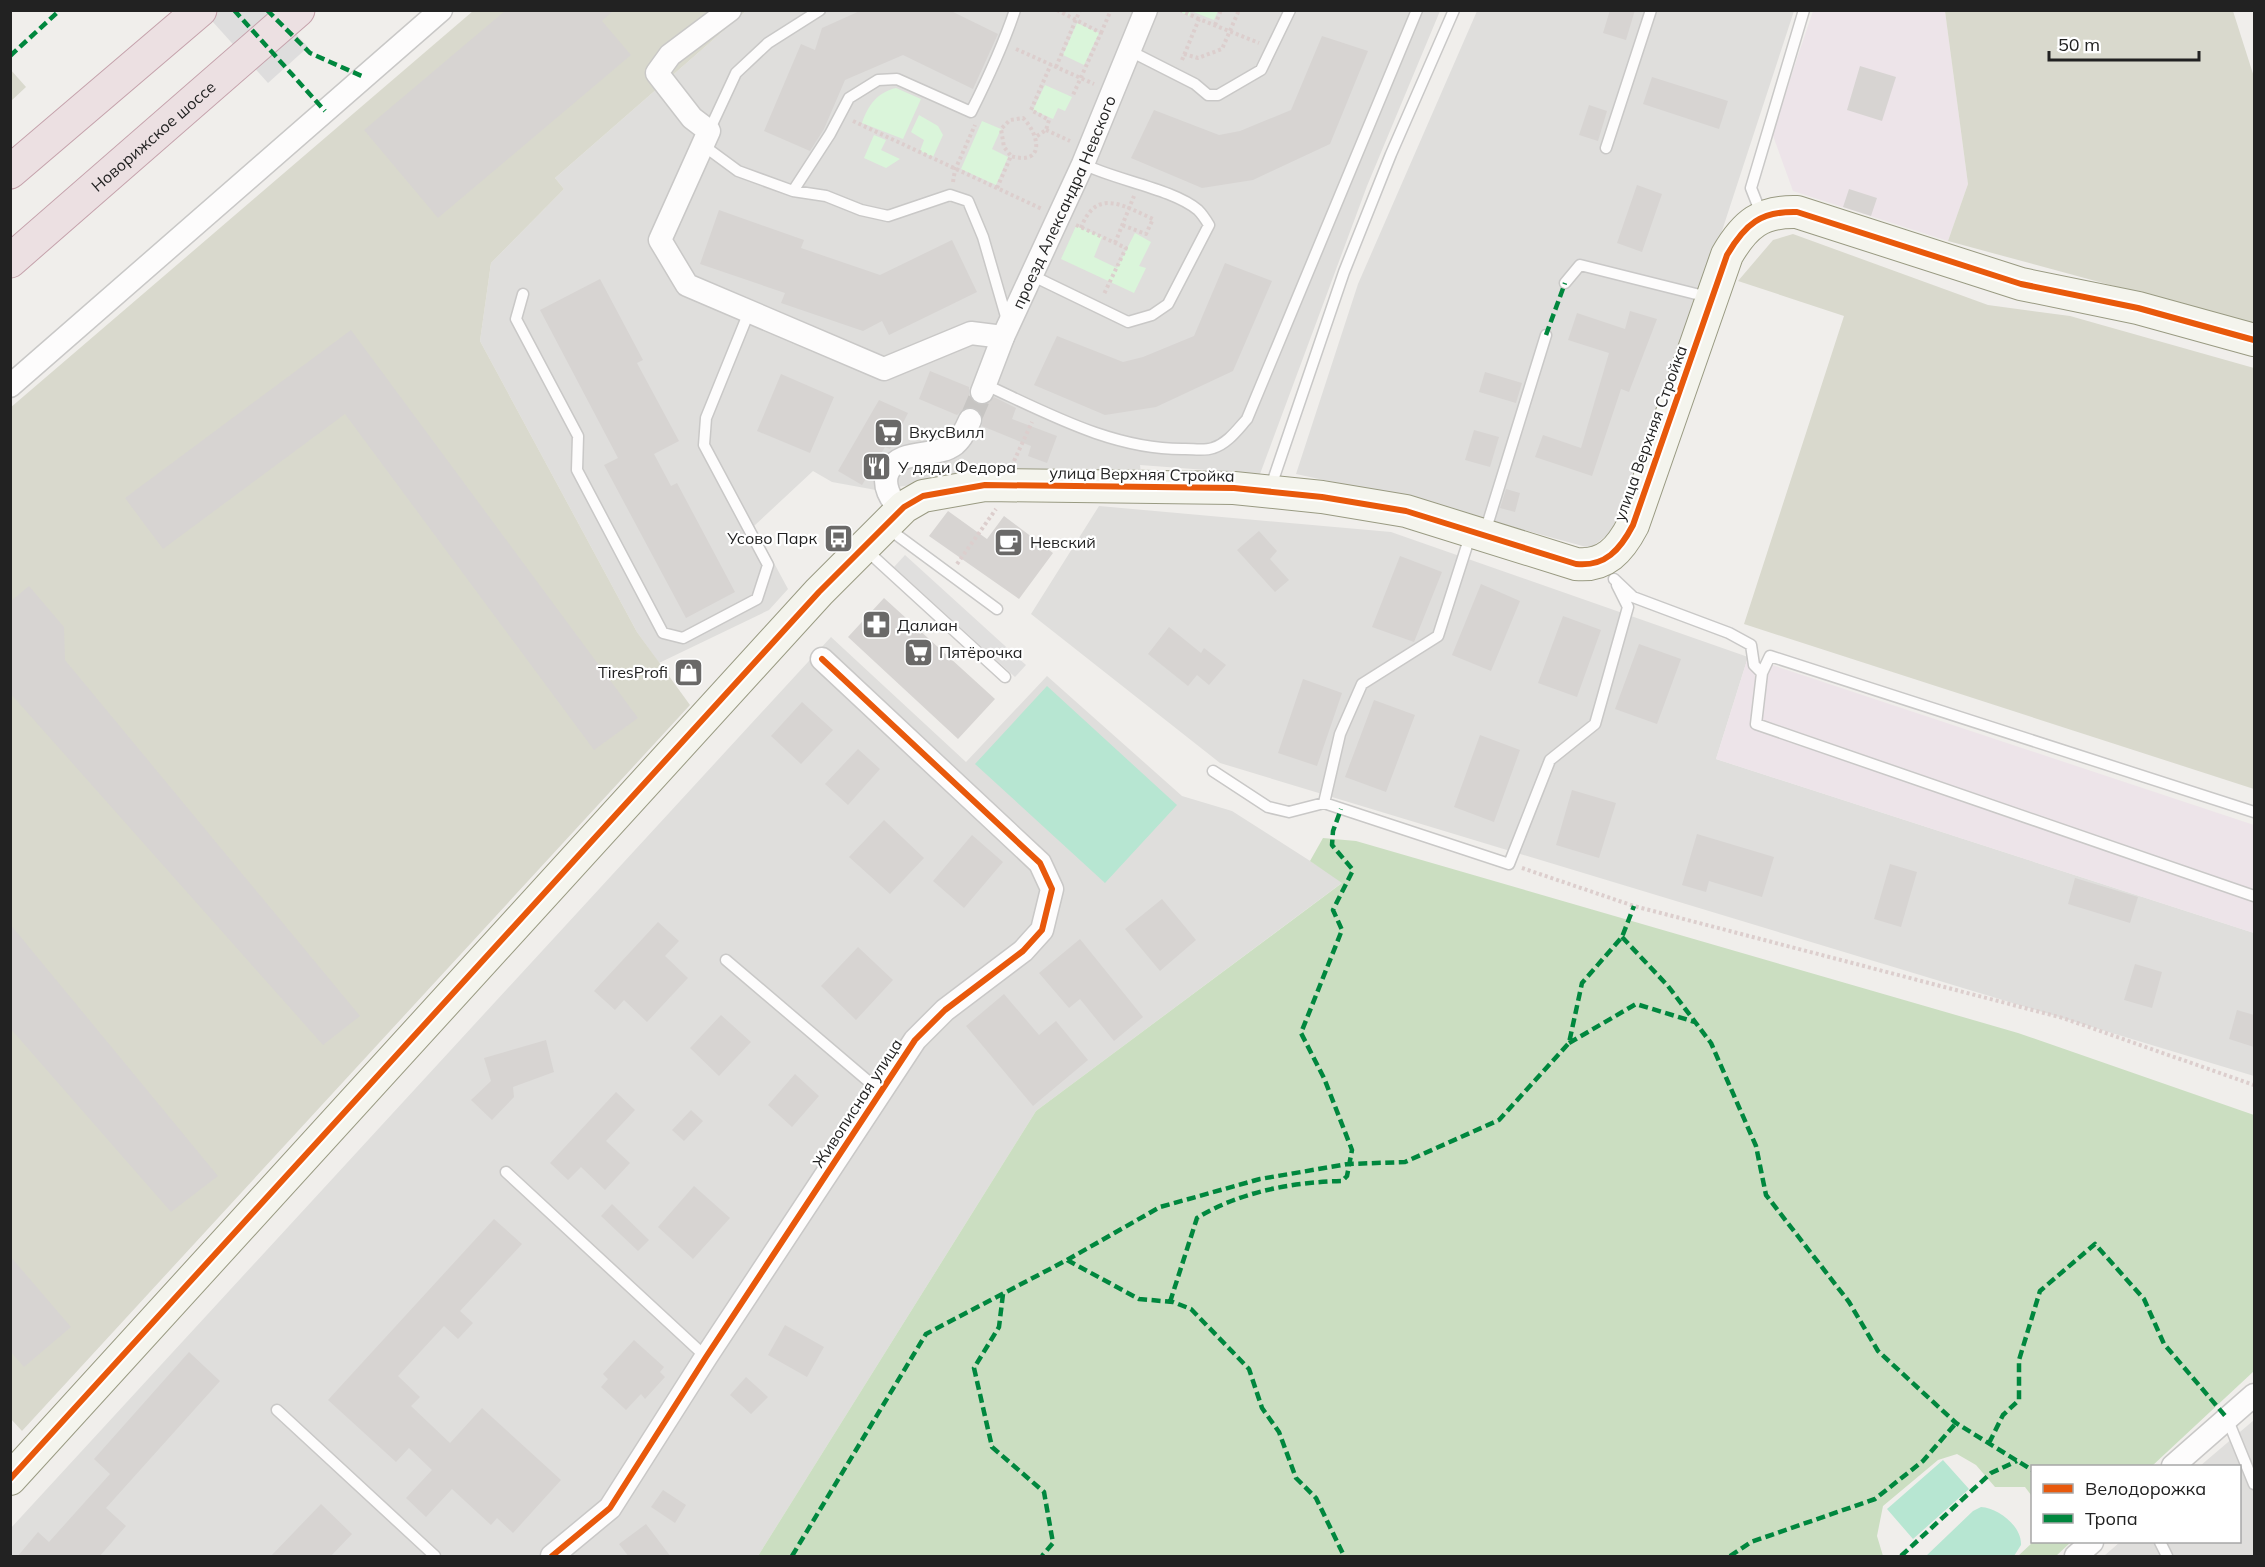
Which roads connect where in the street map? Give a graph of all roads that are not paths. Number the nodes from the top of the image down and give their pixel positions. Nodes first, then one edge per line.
1 (200, 10) edge
2 (441, 10) edge
3 (730, 10) edge
4 (820, 10) edge
5 (1015, 10) edge
6 (1146, 10) edge
7 (1290, 10) edge
8 (1417, 10) edge
9 (1454, 10) edge
10 (1651, 10) edge
11 (1804, 10) edge
12 (292, 16) edge
13 (1130, 51) junction
14 (706, 138) junction
15 (1606, 148) dead end
16 (1086, 157) junction
17 (10, 172) edge
18 (793, 191) junction
19 (1762, 216) junction
20 (10, 261) edge
21 (1033, 276) junction
22 (1565, 282) dead end
23 (524, 294) dead end
24 (1713, 298) junction
25 (749, 312) junction
26 (1006, 332) junction
27 (1546, 335) dead end
28 (2254, 340) edge
29 (10, 386) edge
30 (984, 388) joint
31 (970, 420) tunnel mouth
32 (1269, 492) junction
33 (882, 527) junction
34 (1478, 533) junction
35 (1609, 570) junction
36 (997, 609) dead end
37 (822, 660) dead end
38 (1762, 673) junction
39 (1005, 677) dead end
40 (1213, 771) dead end
41 (1324, 803) junction
42 (2254, 812) edge
43 (2254, 896) edge
44 (726, 960) dead end
45 (881, 1092) junction
46 (507, 1172) dead end
47 (706, 1357) junction
48 (2254, 1395) edge
49 (278, 1410) dead end
50 (2227, 1418) junction
51 (2175, 1465) edge
52 (10, 1479) edge
53 (2254, 1484) edge
54 (2091, 1543) edge
55 (2160, 1543) edge
56 (435, 1557) edge
57 (552, 1557) edge
58 (2076, 1557) edge
59 (2166, 1557) edge

1 - 17 highway
2 - 29 street
3 - 14 street
4 - 14 lane
5 - 18 lane
6 - 13 street, проезд Александра Невского
7 - 13 lane
8 - 30 lane
9 - 32 lane
10 - 15 lane
11 - 19 lane
12 - 20 highway, Новорижское шоссе
13 - 16 street, проезд Александра Невского
14 - 18 lane
14 - 25 street
16 - 21 street, проезд Александра Невского
16 - 21 lane
18 - 26 lane
19 - 24 street, улица Верхняя Стройка
19 - 28 street
21 - 26 street, проезд Александра Невского
22 - 24 lane
23 - 25 lane
24 - 35 street, улица Верхняя Стройка
25 - 26 street
26 - 30 street, проезд Александра Невского
27 - 34 lane
31 - 33 street
32 - 33 street, улица Верхняя Стройка
32 - 34 street, улица Верхняя Стройка
33 - 36 lane
33 - 39 lane
33 - 52 street, улица Верхняя Стройка
34 - 35 street, улица Верхняя Стройка
34 - 41 lane
35 - 38 lane
35 - 41 lane
37 - 45 street, Живописная улица
38 - 42 lane
38 - 43 lane
40 - 41 lane
44 - 45 lane
45 - 47 street, Живописная улица
46 - 47 lane
47 - 57 street, Живописная улица
48 - 50 street
49 - 56 lane
50 - 51 street
50 - 53 lane
54 - 58 street
55 - 59 lane

